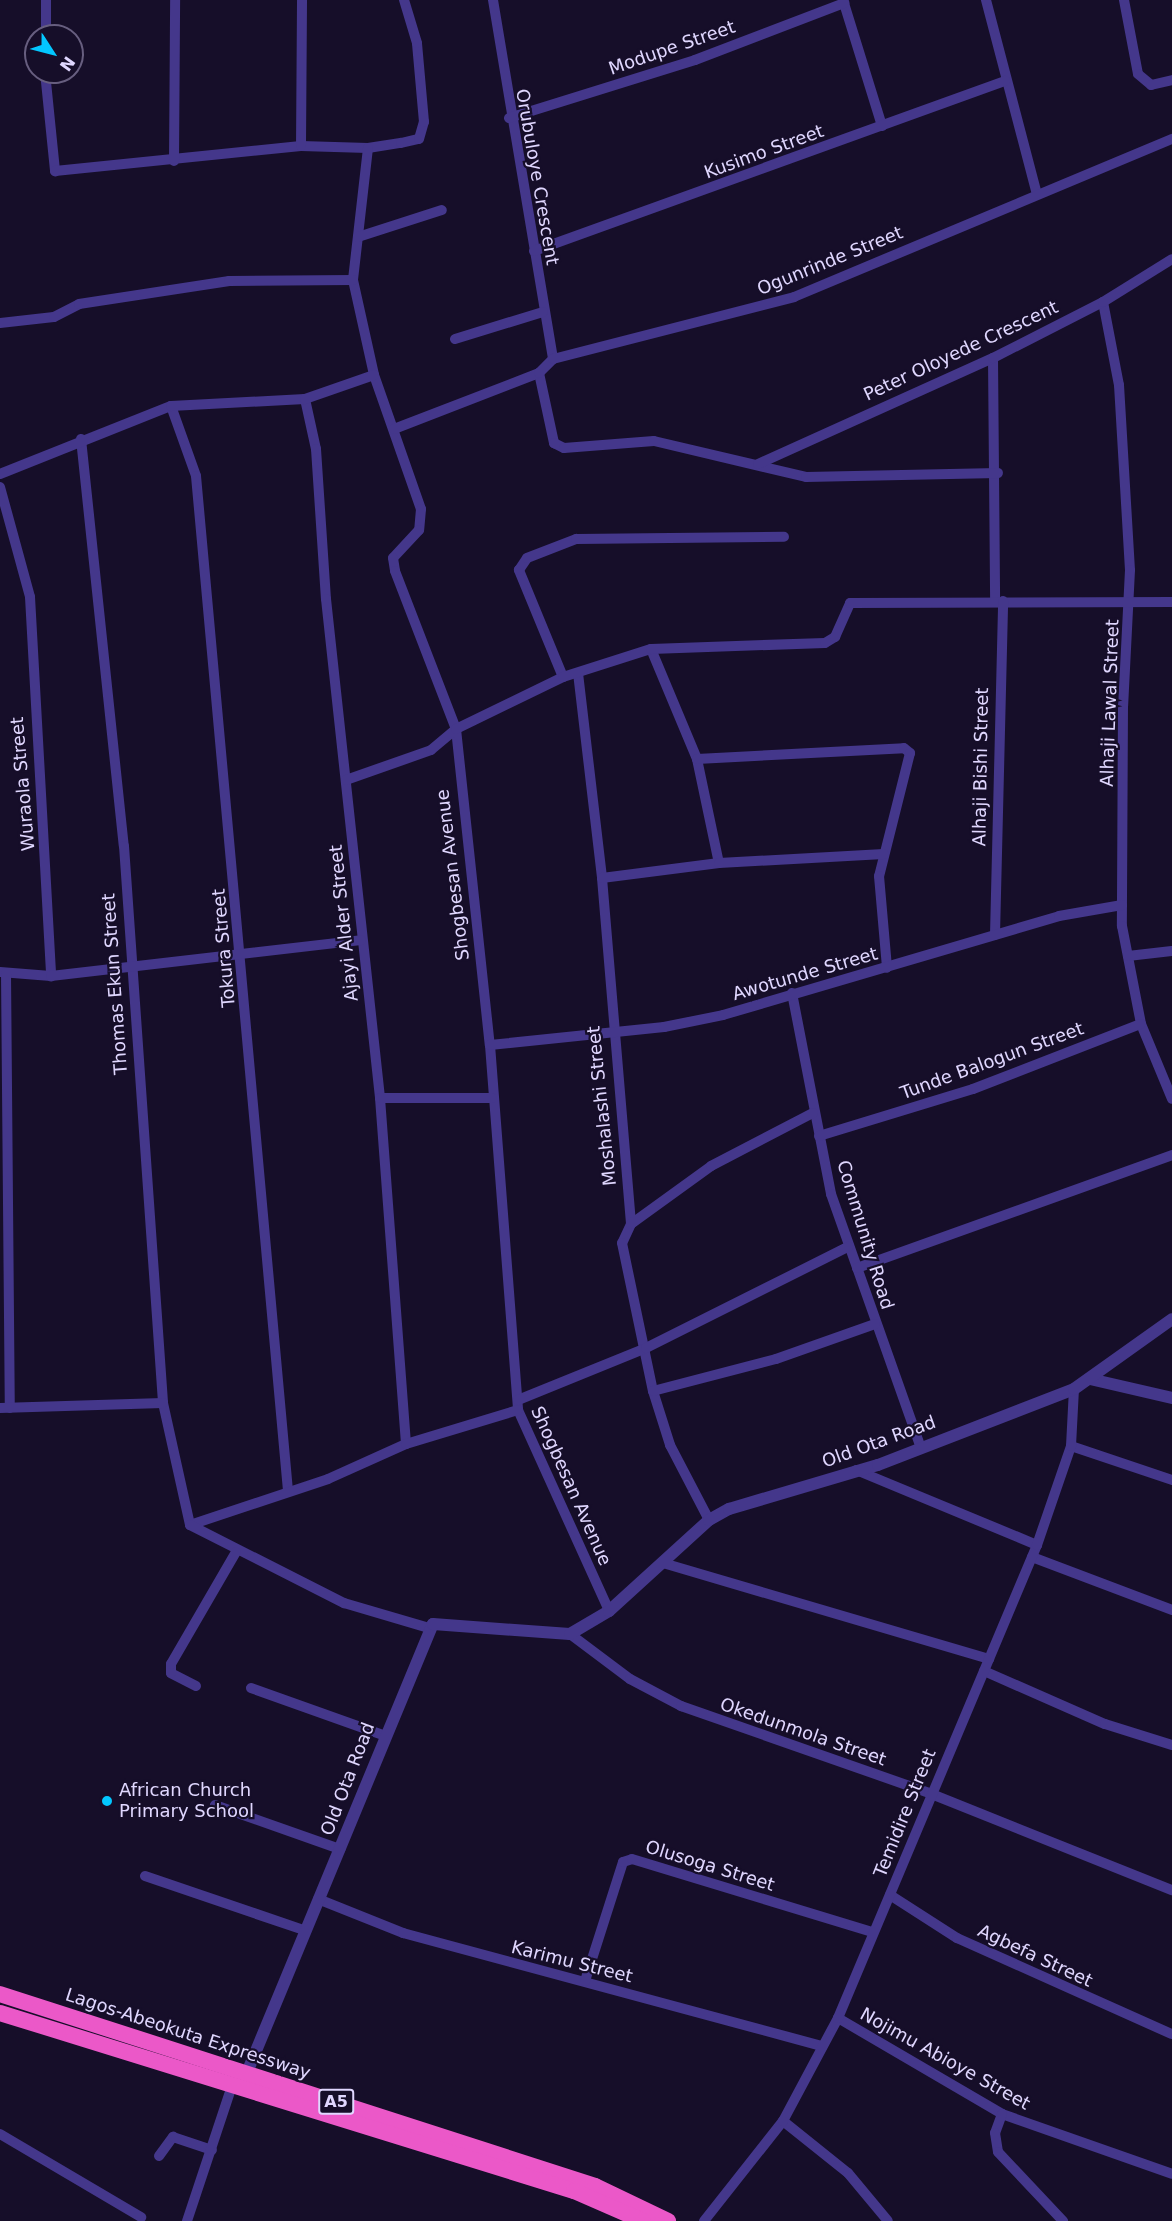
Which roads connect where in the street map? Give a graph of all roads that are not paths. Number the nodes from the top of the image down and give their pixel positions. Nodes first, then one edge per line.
1 (46, 0) edge
2 (175, 0) edge
3 (302, 0) edge
4 (404, 0) edge
5 (493, 0) edge
6 (986, 0) edge
7 (1124, 0) edge
8 (844, 1) edge
9 (46, 24) edge
10 (1172, 80) edge
11 (1005, 81) junction
12 (46, 84) edge
13 (509, 118) junction
14 (882, 126) junction
15 (1172, 139) edge
16 (301, 146) junction
17 (368, 148) junction
18 (174, 161) junction
19 (1037, 194) junction
20 (442, 210) dead end
21 (358, 237) junction
22 (534, 251) junction
23 (1172, 259) edge
24 (353, 280) junction
25 (1103, 303) junction
26 (543, 312) junction
27 (0, 323) edge
28 (455, 339) dead end
29 (993, 358) junction
30 (553, 359) junction
31 (539, 373) junction
32 (374, 375) junction
33 (305, 399) junction
34 (171, 406) junction
35 (394, 429) junction
36 (81, 439) junction
37 (758, 464) junction
38 (998, 473) junction
39 (0, 474) edge
40 (0, 487) edge
41 (783, 537) dead end
42 (999, 601) junction
43 (1131, 601) junction
44 (1172, 602) edge
45 (651, 649) junction
46 (578, 673) junction
47 (563, 677) junction
48 (456, 729) junction
49 (697, 759) junction
50 (346, 780) junction
51 (884, 854) junction
52 (719, 862) junction
53 (602, 878) junction
54 (1122, 905) junction
55 (995, 935) junction
56 (361, 940) junction
57 (241, 950) junction
58 (1172, 951) edge
59 (1128, 956) junction
60 (129, 966) junction
61 (887, 968) junction
62 (3, 973) edge
63 (51, 976) junction
64 (792, 993) junction
65 (1141, 1024) junction
66 (611, 1034) junction
67 (490, 1045) junction
68 (380, 1098) junction
69 (492, 1098) junction
70 (1172, 1099) edge
71 (813, 1113) junction
72 (819, 1136) junction
73 (1172, 1155) edge
74 (631, 1224) junction
75 (848, 1247) junction
76 (857, 1268) junction
77 (1172, 1319) edge
78 (875, 1324) junction
79 (646, 1348) junction
80 (1090, 1379) junction
81 (1074, 1389) junction
82 (653, 1391) junction
83 (1172, 1398) edge
84 (163, 1403) junction
85 (518, 1405) junction
86 (5, 1408) edge
87 (406, 1444) junction
88 (920, 1446) junction
89 (1071, 1446) junction
90 (856, 1470) junction
91 (1172, 1480) edge
92 (288, 1491) junction
93 (709, 1520) junction
94 (190, 1525) junction
95 (1037, 1545) junction
96 (236, 1552) junction
97 (1032, 1557) junction
98 (663, 1563) junction
99 (1172, 1610) edge
100 (609, 1611) junction
101 (429, 1628) junction
102 (570, 1634) junction
103 (989, 1659) junction
104 (984, 1671) junction
105 (196, 1686) dead end
106 (252, 1688) dead end
107 (383, 1735) junction
108 (1172, 1744) edge
109 (929, 1793) junction
110 (215, 1804) dead end
111 (340, 1849) junction
112 (145, 1876) dead end
113 (1172, 1890) edge
114 (890, 1894) junction
115 (318, 1899) junction
116 (304, 1930) junction
117 (872, 1932) junction
118 (585, 1981) junction
119 (0, 1994) edge
120 (0, 2013) edge
121 (838, 2018) junction
122 (1172, 2034) edge
123 (822, 2046) junction
124 (246, 2075) junction
125 (231, 2089) junction
126 (1002, 2114) junction
127 (783, 2121) junction
128 (0, 2134) edge
129 (212, 2150) junction
130 (159, 2156) dead end
131 (1172, 2174) edge
132 (141, 2217) dead end
133 (187, 2221) edge
134 (643, 2221) edge
135 (668, 2221) edge
136 (704, 2221) edge
137 (888, 2221) edge
138 (1063, 2221) edge

1 - 9 street
2 - 18 street
3 - 16 street
4 - 17 street
5 - 13 street, Orubuloye Crescent
6 - 11 street
7 - 10 street
8 - 13 street, Modupe Street
8 - 14 street
11 - 14 street, Kusimo Street
11 - 19 street
12 - 18 street
13 - 22 street, Orubuloye Crescent
14 - 22 street, Kusimo Street
15 - 19 street, Ogunrinde Street
16 - 17 street
16 - 18 street
17 - 21 street, Shogbesan Avenue
19 - 30 street, Ogunrinde Street
20 - 21 street
21 - 24 street, Shogbesan Avenue
22 - 26 street, Orubuloye Crescent
23 - 25 street, Peter Oloyede Crescent
24 - 27 street
24 - 32 street, Shogbesan Avenue
25 - 29 street, Peter Oloyede Crescent
25 - 43 street, Alhaji Lawal Street
26 - 28 street
26 - 30 street, Orubuloye Crescent
29 - 37 street, Peter Oloyede Crescent
29 - 38 street, Alhaji Bishi Street
30 - 31 street
31 - 35 street
31 - 37 street
32 - 33 street
32 - 35 street, Shogbesan Avenue
33 - 34 street
33 - 50 street, Ajayi Alder Street
34 - 36 street
34 - 57 street, Tokura Street
35 - 48 street, Shogbesan Avenue
36 - 39 street
36 - 60 street, Thomas Ekun Street
37 - 38 street
38 - 42 street, Alhaji Bishi Street
40 - 63 street, Wuraola Street
41 - 47 street
42 - 43 street
42 - 45 street
42 - 55 street, Alhaji Bishi Street
43 - 44 street
43 - 54 street, Alhaji Lawal Street
45 - 46 street
45 - 49 street
46 - 47 street
46 - 53 street, Moshalashi Street
47 - 48 street
48 - 50 street
48 - 67 street, Shogbesan Avenue
49 - 51 street
49 - 52 street
50 - 56 street, Ajayi Alder Street
51 - 52 street
51 - 61 street
52 - 53 street
53 - 66 street, Moshalashi Street
54 - 55 street, Awotunde Street
54 - 59 street, Alhaji Lawal Street
55 - 61 street, Awotunde Street
56 - 57 street
56 - 68 street, Ajayi Alder Street
57 - 60 street
57 - 92 street, Tokura Street
58 - 59 street
59 - 65 street, Alhaji Lawal Street
60 - 63 street
60 - 84 street, Thomas Ekun Street
61 - 64 street, Awotunde Street
62 - 63 street
62 - 86 street
64 - 66 street, Awotunde Street
64 - 71 street, Community Road
65 - 70 street, Alhaji Lawal Street
65 - 72 street, Tunde Balogun Street
66 - 67 street, Awotunde Street
66 - 74 street, Moshalashi Street
67 - 69 street, Shogbesan Avenue
68 - 69 street
68 - 87 street, Ajayi Alder Street
69 - 85 street, Shogbesan Avenue
71 - 72 street, Community Road
71 - 74 street
72 - 75 street, Community Road
73 - 76 street
74 - 79 street, Moshalashi Street
75 - 76 street, Community Road
75 - 79 street
76 - 78 street, Community Road
77 - 80 street, Old Ota Road
78 - 82 street
78 - 88 street, Community Road
79 - 82 street, Moshalashi Street
79 - 85 street
80 - 81 street, Old Ota Road
80 - 83 street
81 - 88 street, Old Ota Road
81 - 89 street, Temidire Street
82 - 93 street, Moshalashi Street
84 - 86 street
84 - 94 street, Thomas Ekun Street
85 - 87 street
85 - 100 street, Shogbesan Avenue
87 - 92 street
88 - 90 street, Old Ota Road
89 - 91 street
89 - 95 street, Temidire Street
90 - 93 street, Old Ota Road
90 - 95 street
92 - 94 street
93 - 98 street, Old Ota Road
94 - 96 street
95 - 97 street, Temidire Street
96 - 101 street
96 - 105 street
97 - 99 street
97 - 103 street, Temidire Street
98 - 100 street, Old Ota Road
98 - 103 street
100 - 102 street, Old Ota Road
101 - 102 street
101 - 107 street, Old Ota Road
102 - 109 street, Okedunmola Street
103 - 104 street, Temidire Street
104 - 108 street
104 - 109 street, Temidire Street
106 - 107 street
107 - 111 street, Old Ota Road
109 - 113 street, Okedunmola Street
109 - 114 street, Temidire Street
110 - 111 street
111 - 115 street, Old Ota Road
112 - 116 street
114 - 117 street, Temidire Street
114 - 122 street, Agbefa Street
115 - 116 street, Old Ota Road
115 - 118 street, Karimu Street
116 - 124 street, Old Ota Road
117 - 118 street, Olusoga Street
117 - 121 street, Temidire Street
118 - 123 street, Karimu Street
119 - 124 highway, Lagos-Abeokuta Expressway / A5
120 - 125 highway, Lagos-Abeokuta Expressway / A5
121 - 123 street, Temidire Street
121 - 126 street, Nojimu Abioye Street
123 - 127 street, Temidire Street
124 - 135 highway, Lagos-Abeokuta Expressway / A5
125 - 129 street
125 - 134 highway, Lagos-Abeokuta Expressway / A5
126 - 131 street, Nojimu Abioye Street
126 - 138 street
127 - 136 street, Temidire Street
127 - 137 street
128 - 132 street
129 - 130 street
129 - 133 street

